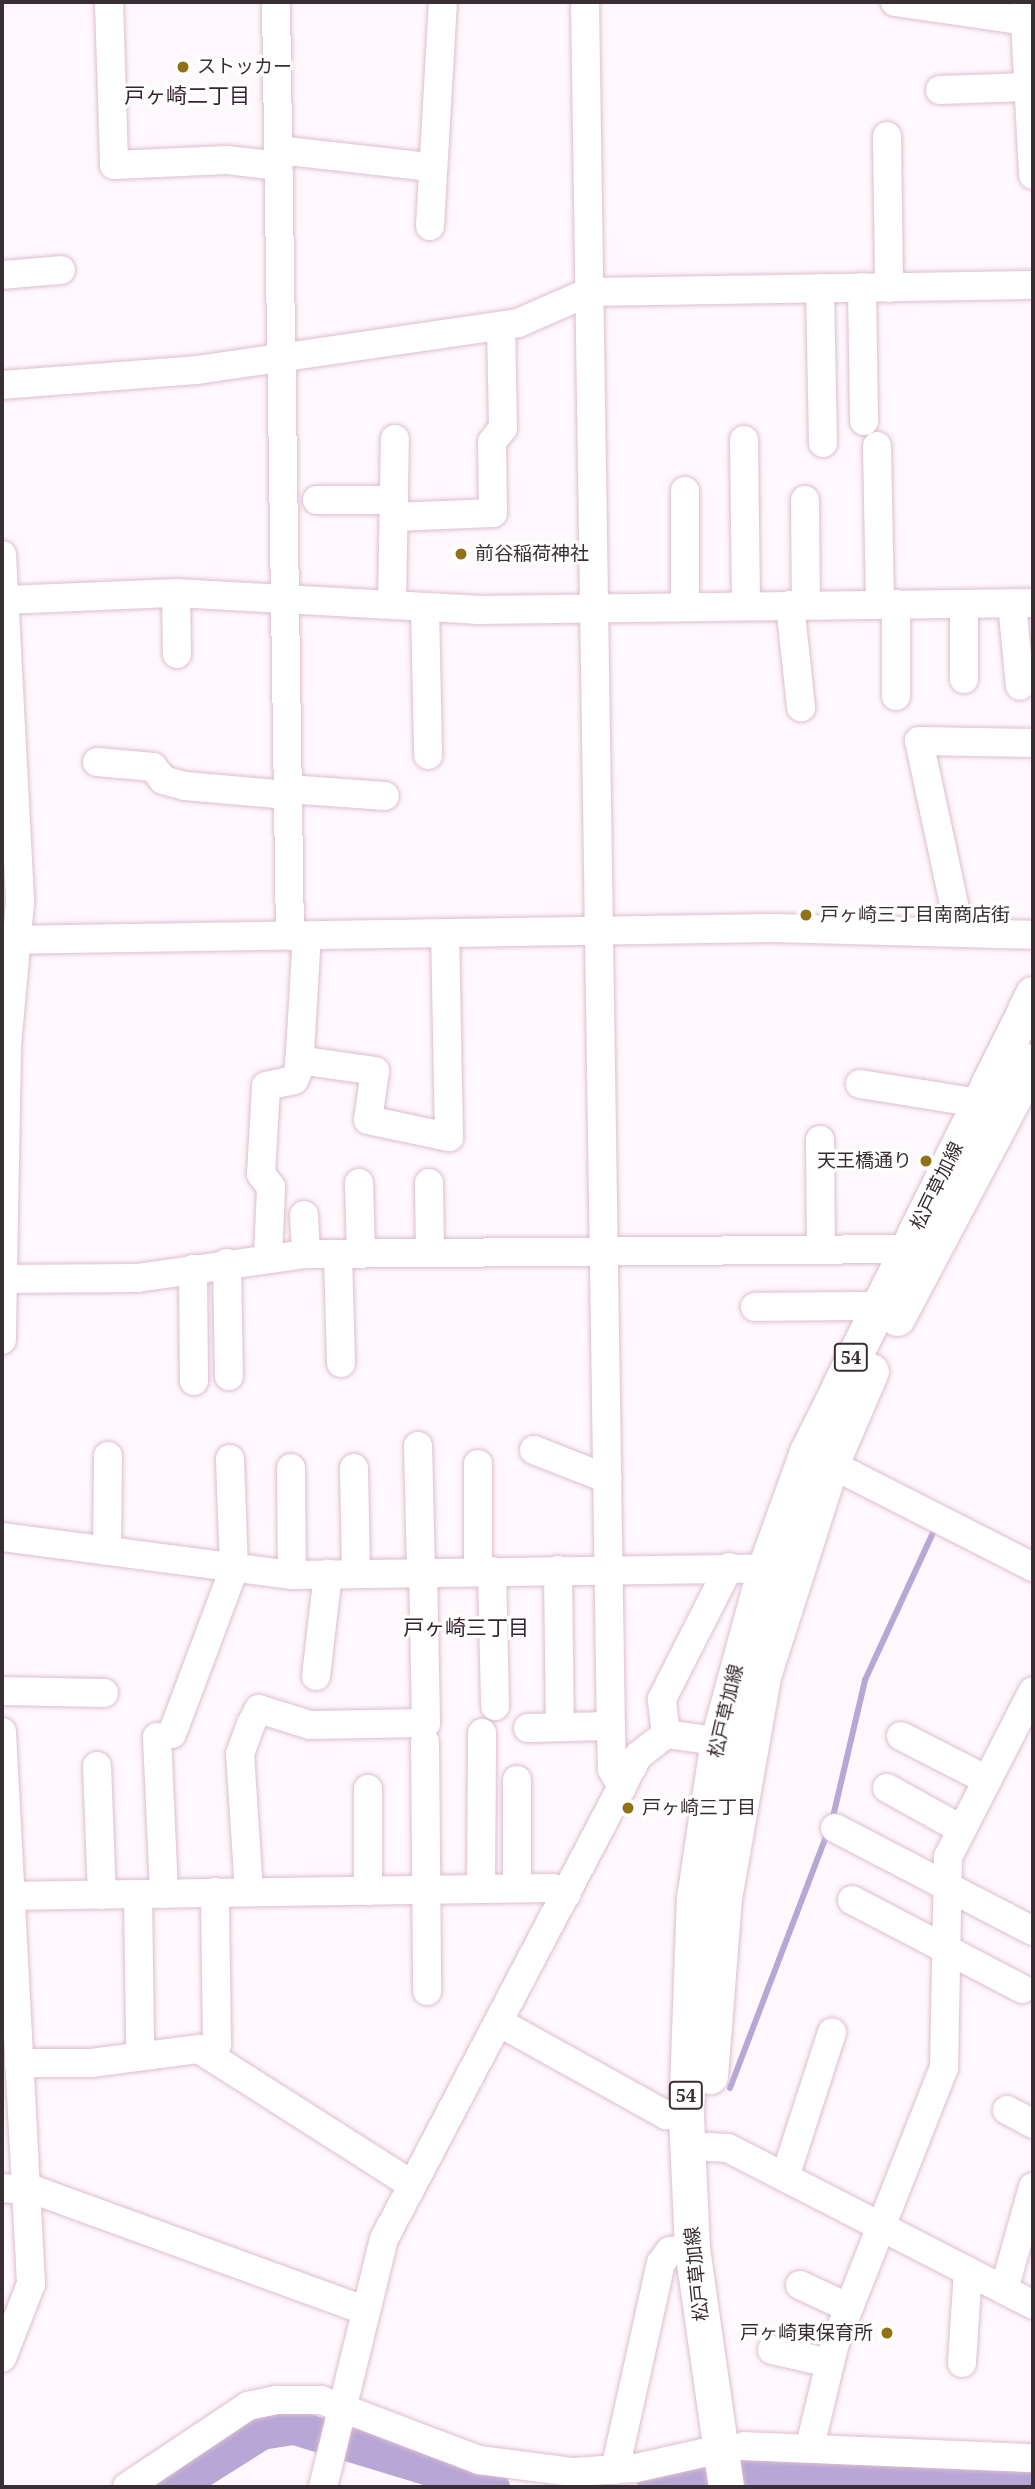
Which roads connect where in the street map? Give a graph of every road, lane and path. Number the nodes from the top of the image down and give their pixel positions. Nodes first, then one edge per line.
1 (109, 2) edge
2 (276, 2) edge
3 (443, 2) edge
4 (585, 2) edge
5 (895, 2) edge
6 (936, 5) edge
7 (1027, 15) edge
8 (1027, 88) junction
9 (940, 90) dead end
10 (887, 136) dead end
11 (279, 158) junction
12 (430, 167) junction
13 (1033, 174) edge
14 (430, 226) dead end
15 (61, 270) dead end
16 (2, 275) edge
17 (1033, 285) edge
18 (820, 288) junction
19 (875, 288) junction
20 (589, 292) junction
21 (501, 326) junction
22 (281, 358) junction
23 (2, 384) edge
24 (864, 422) dead end
25 (396, 439) dead end
26 (744, 440) dead end
27 (823, 443) dead end
28 (877, 446) dead end
29 (685, 491) dead end
30 (317, 500) dead end
31 (805, 500) dead end
32 (394, 508) junction
33 (2, 555) edge
34 (176, 593) junction
35 (285, 595) junction
36 (1022, 603) edge
37 (392, 604) junction
38 (888, 604) junction
39 (964, 604) junction
40 (798, 605) junction
41 (746, 606) junction
42 (425, 607) junction
43 (685, 607) junction
44 (594, 609) junction
45 (5, 610) edge
46 (177, 654) dead end
47 (964, 679) dead end
48 (1020, 686) dead end
49 (896, 696) dead end
50 (802, 707) dead end
51 (1033, 743) edge
52 (428, 755) dead end
53 (97, 762) dead end
54 (288, 792) junction
55 (385, 796) dead end
56 (599, 931) junction
57 (960, 932) junction
58 (445, 933) junction
59 (1033, 934) edge
60 (299, 936) junction
61 (10, 940) edge
62 (1033, 994) edge
63 (299, 1060) junction
64 (1033, 1061) edge
65 (860, 1084) dead end
66 (978, 1103) junction
67 (820, 1140) dead end
68 (359, 1183) dead end
69 (429, 1183) dead end
70 (304, 1214) dead end
71 (821, 1247) junction
72 (905, 1249) junction
73 (604, 1251) junction
74 (430, 1253) junction
75 (306, 1254) junction
76 (350, 1254) junction
77 (268, 1257) junction
78 (227, 1264) junction
79 (193, 1269) junction
80 (4, 1280) edge
81 (877, 1306) junction
82 (755, 1307) dead end
83 (2, 1340) edge
84 (341, 1363) dead end
85 (229, 1376) dead end
86 (194, 1381) dead end
87 (418, 1446) dead end
88 (534, 1450) dead end
89 (108, 1457) dead end
90 (819, 1458) junction
91 (230, 1459) dead end
92 (478, 1464) dead end
93 (291, 1468) dead end
94 (354, 1468) dead end
95 (608, 1479) junction
96 (2, 1537) edge
97 (107, 1551) junction
98 (729, 1567) junction
99 (1033, 1567) edge
100 (765, 1568) junction
101 (233, 1569) junction
102 (558, 1570) junction
103 (609, 1570) junction
104 (485, 1571) junction
105 (422, 1573) junction
106 (342, 1574) junction
107 (292, 1575) junction
108 (316, 1676) dead end
109 (2, 1691) edge
110 (1033, 1691) edge
111 (104, 1693) dead end
112 (495, 1706) dead end
113 (611, 1726) junction
114 (560, 1727) junction
115 (528, 1728) dead end
116 (2, 1732) edge
117 (425, 1732) junction
118 (482, 1733) dead end
119 (666, 1734) junction
120 (901, 1736) dead end
121 (733, 1743) junction
122 (97, 1766) dead end
123 (517, 1780) dead end
124 (987, 1780) junction
125 (622, 1788) junction
126 (887, 1788) dead end
127 (368, 1789) dead end
128 (835, 1828) dead end
129 (961, 1829) junction
130 (947, 1885) junction
131 (517, 1888) junction
132 (481, 1889) junction
133 (368, 1891) junction
134 (426, 1891) junction
135 (215, 1892) junction
136 (250, 1892) junction
137 (151, 1894) junction
138 (567, 1894) junction
139 (102, 1895) junction
140 (6, 1897) edge
141 (852, 1900) dead end
142 (1033, 1931) edge
143 (946, 1950) junction
144 (1022, 1989) dead end
145 (427, 1991) dead end
146 (502, 2024) junction
147 (832, 2032) dead end
148 (140, 2043) dead end
149 (209, 2056) junction
150 (19, 2063) junction
151 (1007, 2110) dead end
152 (686, 2115) junction
153 (1033, 2124) edge
154 (709, 2147) junction
155 (785, 2177) junction
156 (411, 2183) junction
157 (1033, 2187) edge
158 (14, 2189) edge
159 (881, 2227) junction
160 (692, 2248) junction
161 (968, 2272) junction
162 (800, 2285) dead end
163 (1004, 2290) junction
164 (1033, 2305) edge
165 (849, 2308) junction
166 (364, 2310) junction
167 (772, 2350) dead end
168 (2, 2358) edge
169 (829, 2363) junction
170 (962, 2363) dead end
171 (339, 2407) junction
172 (810, 2446) junction
173 (732, 2448) junction
174 (1033, 2458) edge
175 (615, 2470) junction
176 (325, 2475) edge
177 (127, 2487) edge
178 (726, 2487) edge
179 (751, 2487) edge

1 - 11 street
2 - 11 street
3 - 12 street
4 - 20 street
5 - 6 street
6 - 7 street
7 - 8 street
8 - 9 street
8 - 13 street
10 - 19 street
11 - 12 street
11 - 22 street
12 - 14 street
15 - 16 street
17 - 19 street
18 - 19 street
18 - 20 street
18 - 27 street
19 - 24 street
20 - 21 street
20 - 44 street
21 - 22 street
21 - 32 street
22 - 23 street
22 - 35 street
25 - 32 street
26 - 41 street
28 - 38 street
29 - 43 street
30 - 32 street
31 - 40 street
32 - 37 street
33 - 45 street
34 - 35 street
34 - 45 street
34 - 46 street
35 - 37 street
35 - 54 street
36 - 39 street
36 - 48 street
37 - 42 street
38 - 39 street
38 - 40 street
38 - 49 street
39 - 47 street
40 - 41 street
40 - 50 street
41 - 43 street
42 - 44 street
42 - 52 street
43 - 44 street
44 - 56 street
45 - 61 street
51 - 57 street
53 - 54 street
54 - 55 street
54 - 60 street
56 - 57 street
56 - 58 street
56 - 73 street
57 - 59 street
58 - 60 street
58 - 63 street
60 - 61 street
60 - 63 street
61 - 80 street
62 - 66 main road, 松戸草加線 / 54
63 - 77 street
64 - 90 main road, 松戸草加線 / 54
65 - 66 street
66 - 72 main road, 松戸草加線 / 54
67 - 71 street
68 - 76 street
69 - 74 street
70 - 75 street
71 - 72 street
71 - 73 street
72 - 81 main road, 松戸草加線 / 54
73 - 74 street
73 - 95 street
74 - 76 street
75 - 76 street
75 - 77 street
76 - 84 street
77 - 78 street
78 - 79 street
78 - 85 street
79 - 80 street
79 - 86 street
80 - 83 street
81 - 82 street
81 - 90 main road, 松戸草加線 / 54
87 - 105 street
88 - 95 street
89 - 97 street
90 - 99 street
90 - 100 main road, 松戸草加線 / 54
90 - 121 main road, 松戸草加線 / 54
91 - 101 street
92 - 104 street
93 - 107 street
94 - 106 street
95 - 103 street
96 - 97 street
97 - 101 street
98 - 100 street
98 - 103 street
98 - 119 street
100 - 121 main road, 松戸草加線 / 54
101 - 107 street
101 - 137 street
102 - 103 street
102 - 104 street
102 - 114 street
103 - 113 street
104 - 105 street
104 - 112 street
105 - 106 street
105 - 117 street
106 - 107 street
106 - 108 street
109 - 111 street
110 - 124 street
113 - 114 street
113 - 125 street
114 - 115 street
116 - 140 street
117 - 134 street
117 - 136 street
118 - 132 street
119 - 121 street
119 - 125 street
120 - 124 street
121 - 152 main road, 松戸草加線 / 54
121 - 154 main road, 松戸草加線 / 54
122 - 139 street
123 - 131 street
124 - 129 street
125 - 138 street
126 - 129 street
127 - 133 street
128 - 130 street
129 - 130 street
130 - 142 street
130 - 143 street
131 - 132 street
131 - 138 street
132 - 134 street
133 - 134 street
133 - 136 street
134 - 145 street
135 - 136 street
135 - 137 street
135 - 149 street
137 - 139 street
137 - 148 street
138 - 146 street
139 - 140 street
140 - 150 street
141 - 143 street
143 - 144 street
143 - 159 street
146 - 152 street
146 - 156 street
147 - 155 street
149 - 150 street
149 - 156 street
150 - 158 street
151 - 153 street
152 - 160 main road, 松戸草加線 / 54
154 - 155 street
154 - 173 main road, 松戸草加線 / 54
155 - 159 street
156 - 166 street
157 - 163 street
158 - 166 street
158 - 168 street
159 - 161 street
159 - 165 street
160 - 173 main road, 松戸草加線 / 54
160 - 175 street
161 - 163 street
161 - 170 street
162 - 165 street
163 - 164 street
165 - 169 street
166 - 171 street
167 - 169 street
169 - 172 street
171 - 175 street
171 - 176 street
171 - 177 street
172 - 173 street
172 - 174 street
173 - 175 street
173 - 178 main road, 松戸草加線 / 54
173 - 179 main road, 松戸草加線 / 54

